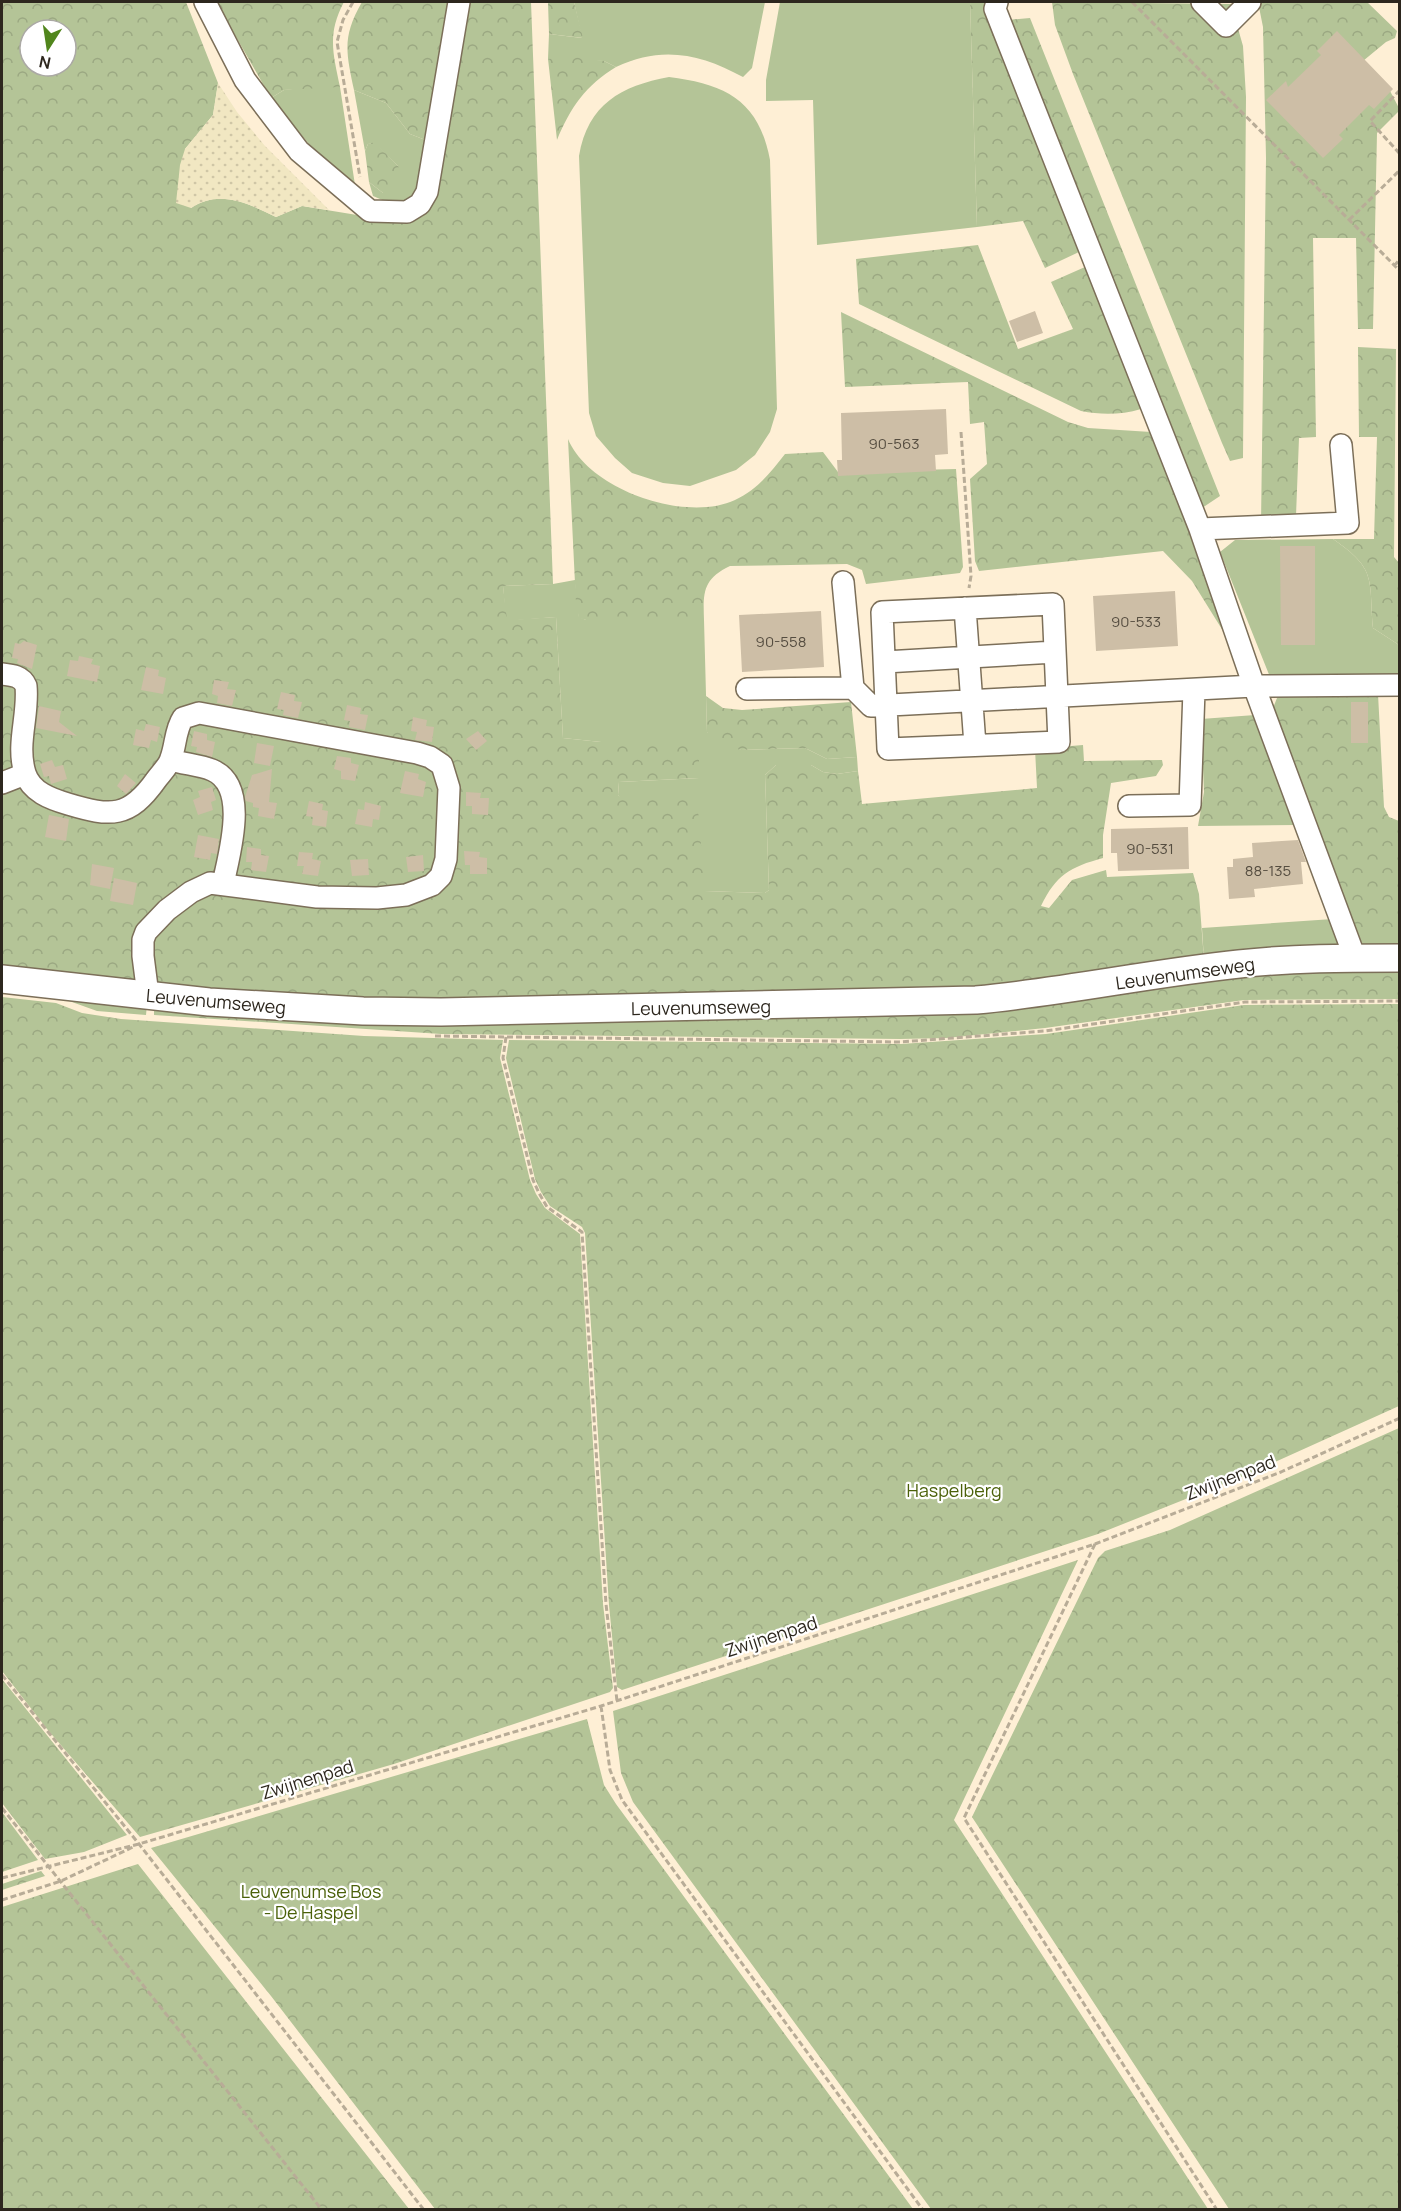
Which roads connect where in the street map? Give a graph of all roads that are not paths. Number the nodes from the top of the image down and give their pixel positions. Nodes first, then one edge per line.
1 (205, 2) edge
2 (459, 2) edge
3 (997, 2) edge
4 (1202, 2) edge
5 (1251, 2) edge
6 (1341, 445) dead end
7 (1200, 529) junction
8 (843, 582) dead end
9 (965, 608) junction
10 (1055, 652) junction
11 (969, 657) junction
12 (885, 662) junction
13 (2, 674) edge
14 (1400, 685) edge
15 (1254, 686) junction
16 (853, 688) junction
17 (747, 689) dead end
18 (1194, 690) junction
19 (1057, 697) junction
20 (971, 701) junction
21 (887, 706) junction
22 (975, 745) junction
23 (171, 760) junction
24 (25, 774) junction
25 (2, 783) edge
26 (1129, 806) dead end
27 (223, 884) junction
28 (1355, 958) junction
29 (1400, 958) edge
30 (2, 979) edge
31 (148, 995) junction

1 - 2 lane
3 - 7 lane
4 - 5 lane
6 - 7 lane
7 - 15 lane
8 - 16 lane
9 - 10 lane
9 - 11 lane
9 - 12 lane
10 - 11 lane
10 - 19 lane
11 - 12 lane
11 - 20 lane
12 - 21 lane
13 - 24 lane
14 - 15 lane
15 - 18 lane
15 - 28 lane
16 - 17 lane
16 - 21 lane
18 - 19 lane
18 - 26 lane
19 - 20 lane
19 - 22 lane
20 - 21 lane
20 - 22 lane
21 - 22 lane
23 - 24 lane
23 - 27 lane
23 - 27 lane
24 - 25 lane
27 - 31 lane
28 - 29 main road, Leuvenumseweg
28 - 31 main road, Leuvenumseweg
30 - 31 main road, Leuvenumseweg

